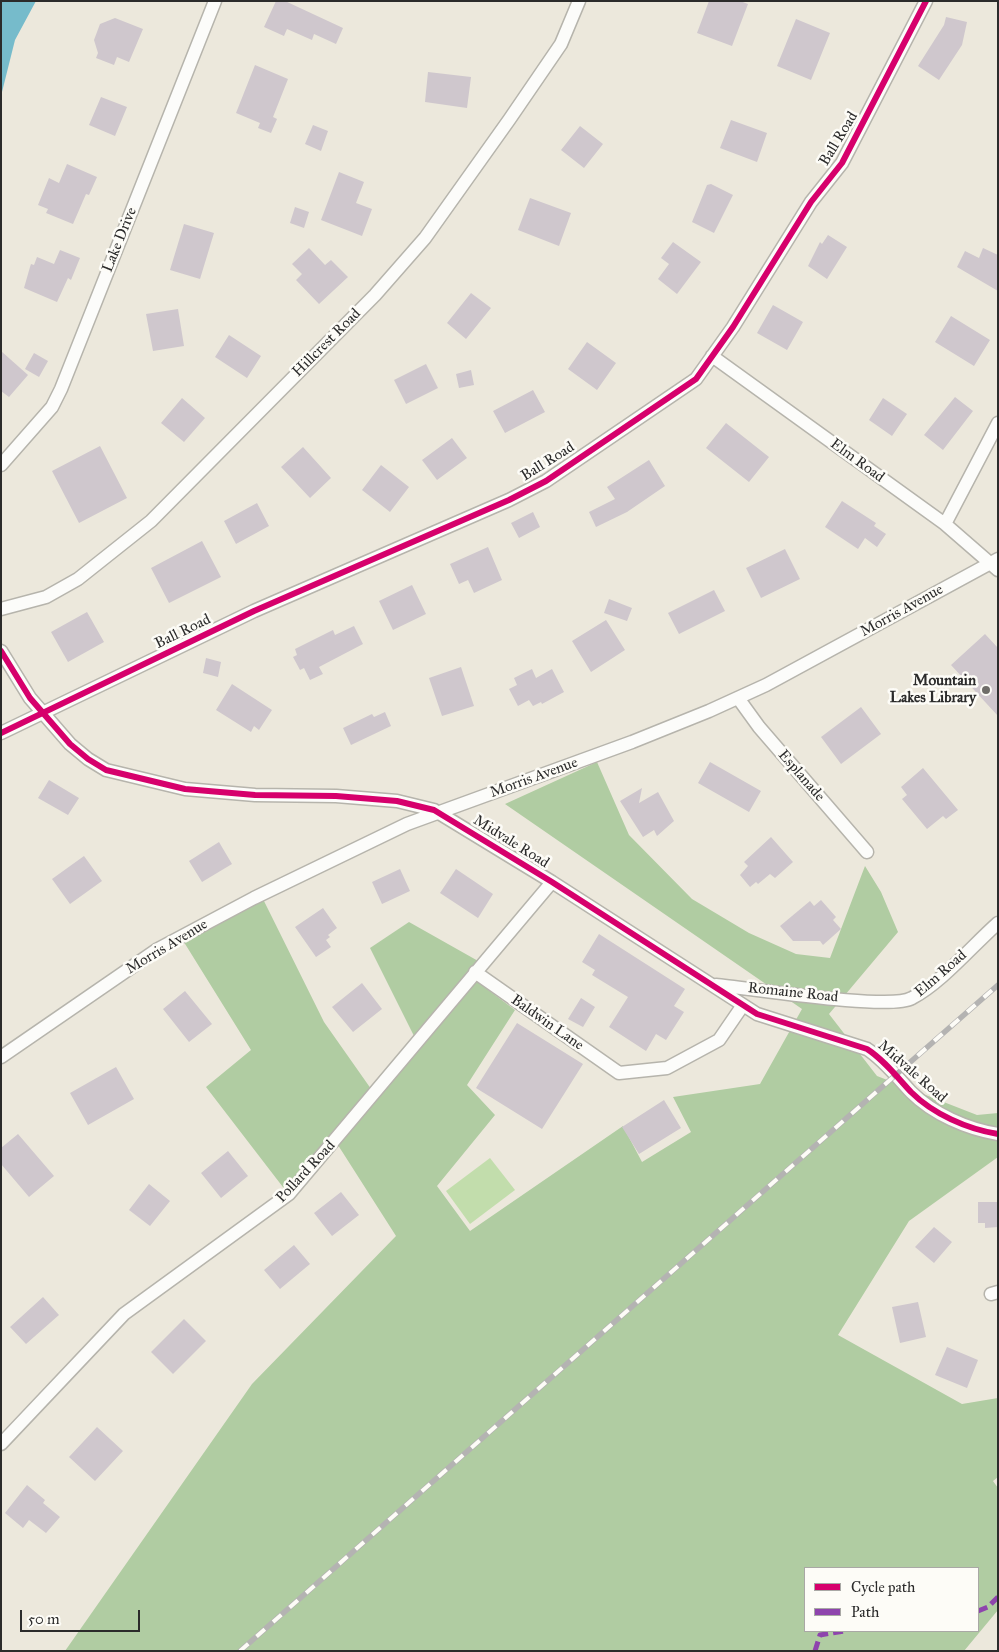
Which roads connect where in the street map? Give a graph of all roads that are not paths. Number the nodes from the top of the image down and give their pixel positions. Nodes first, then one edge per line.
1 (215, 1) edge
2 (579, 1) edge
3 (926, 1) edge
4 (712, 356) junction
5 (998, 423) edge
6 (1, 465) edge
7 (945, 524) junction
8 (995, 564) edge
9 (1, 609) edge
10 (1, 651) edge
11 (738, 698) junction
12 (43, 714) junction
13 (1, 733) edge
14 (438, 812) junction
15 (867, 852) dead end
16 (552, 882) junction
17 (998, 923) edge
18 (475, 972) junction
19 (712, 984) junction
20 (874, 1002) joint
21 (743, 1006) junction
22 (1, 1057) edge
23 (619, 1073) joint
24 (998, 1134) edge
25 (1, 1444) edge

1 - 6 street, Lake Drive
2 - 9 street, Hillcrest Road
3 - 4 street, Ball Road
4 - 7 street, Elm Road
4 - 12 street, Ball Road
5 - 7 street
7 - 8 street, Elm Road
8 - 11 street, Morris Avenue
10 - 12 street, Midvale Road
11 - 14 street, Morris Avenue
11 - 15 street, Esplanade
12 - 13 street, Ball Road
12 - 14 street, Midvale Road
14 - 16 street, Midvale Road
14 - 22 street, Morris Avenue
16 - 18 street, Pollard Road
16 - 19 street, Midvale Road
17 - 20 street, Elm Road
18 - 23 street, Baldwin Lane
18 - 25 street, Pollard Road
19 - 20 street, Romaine Road
19 - 21 street, Midvale Road
21 - 23 street, Romaine Road
21 - 24 street, Midvale Road

